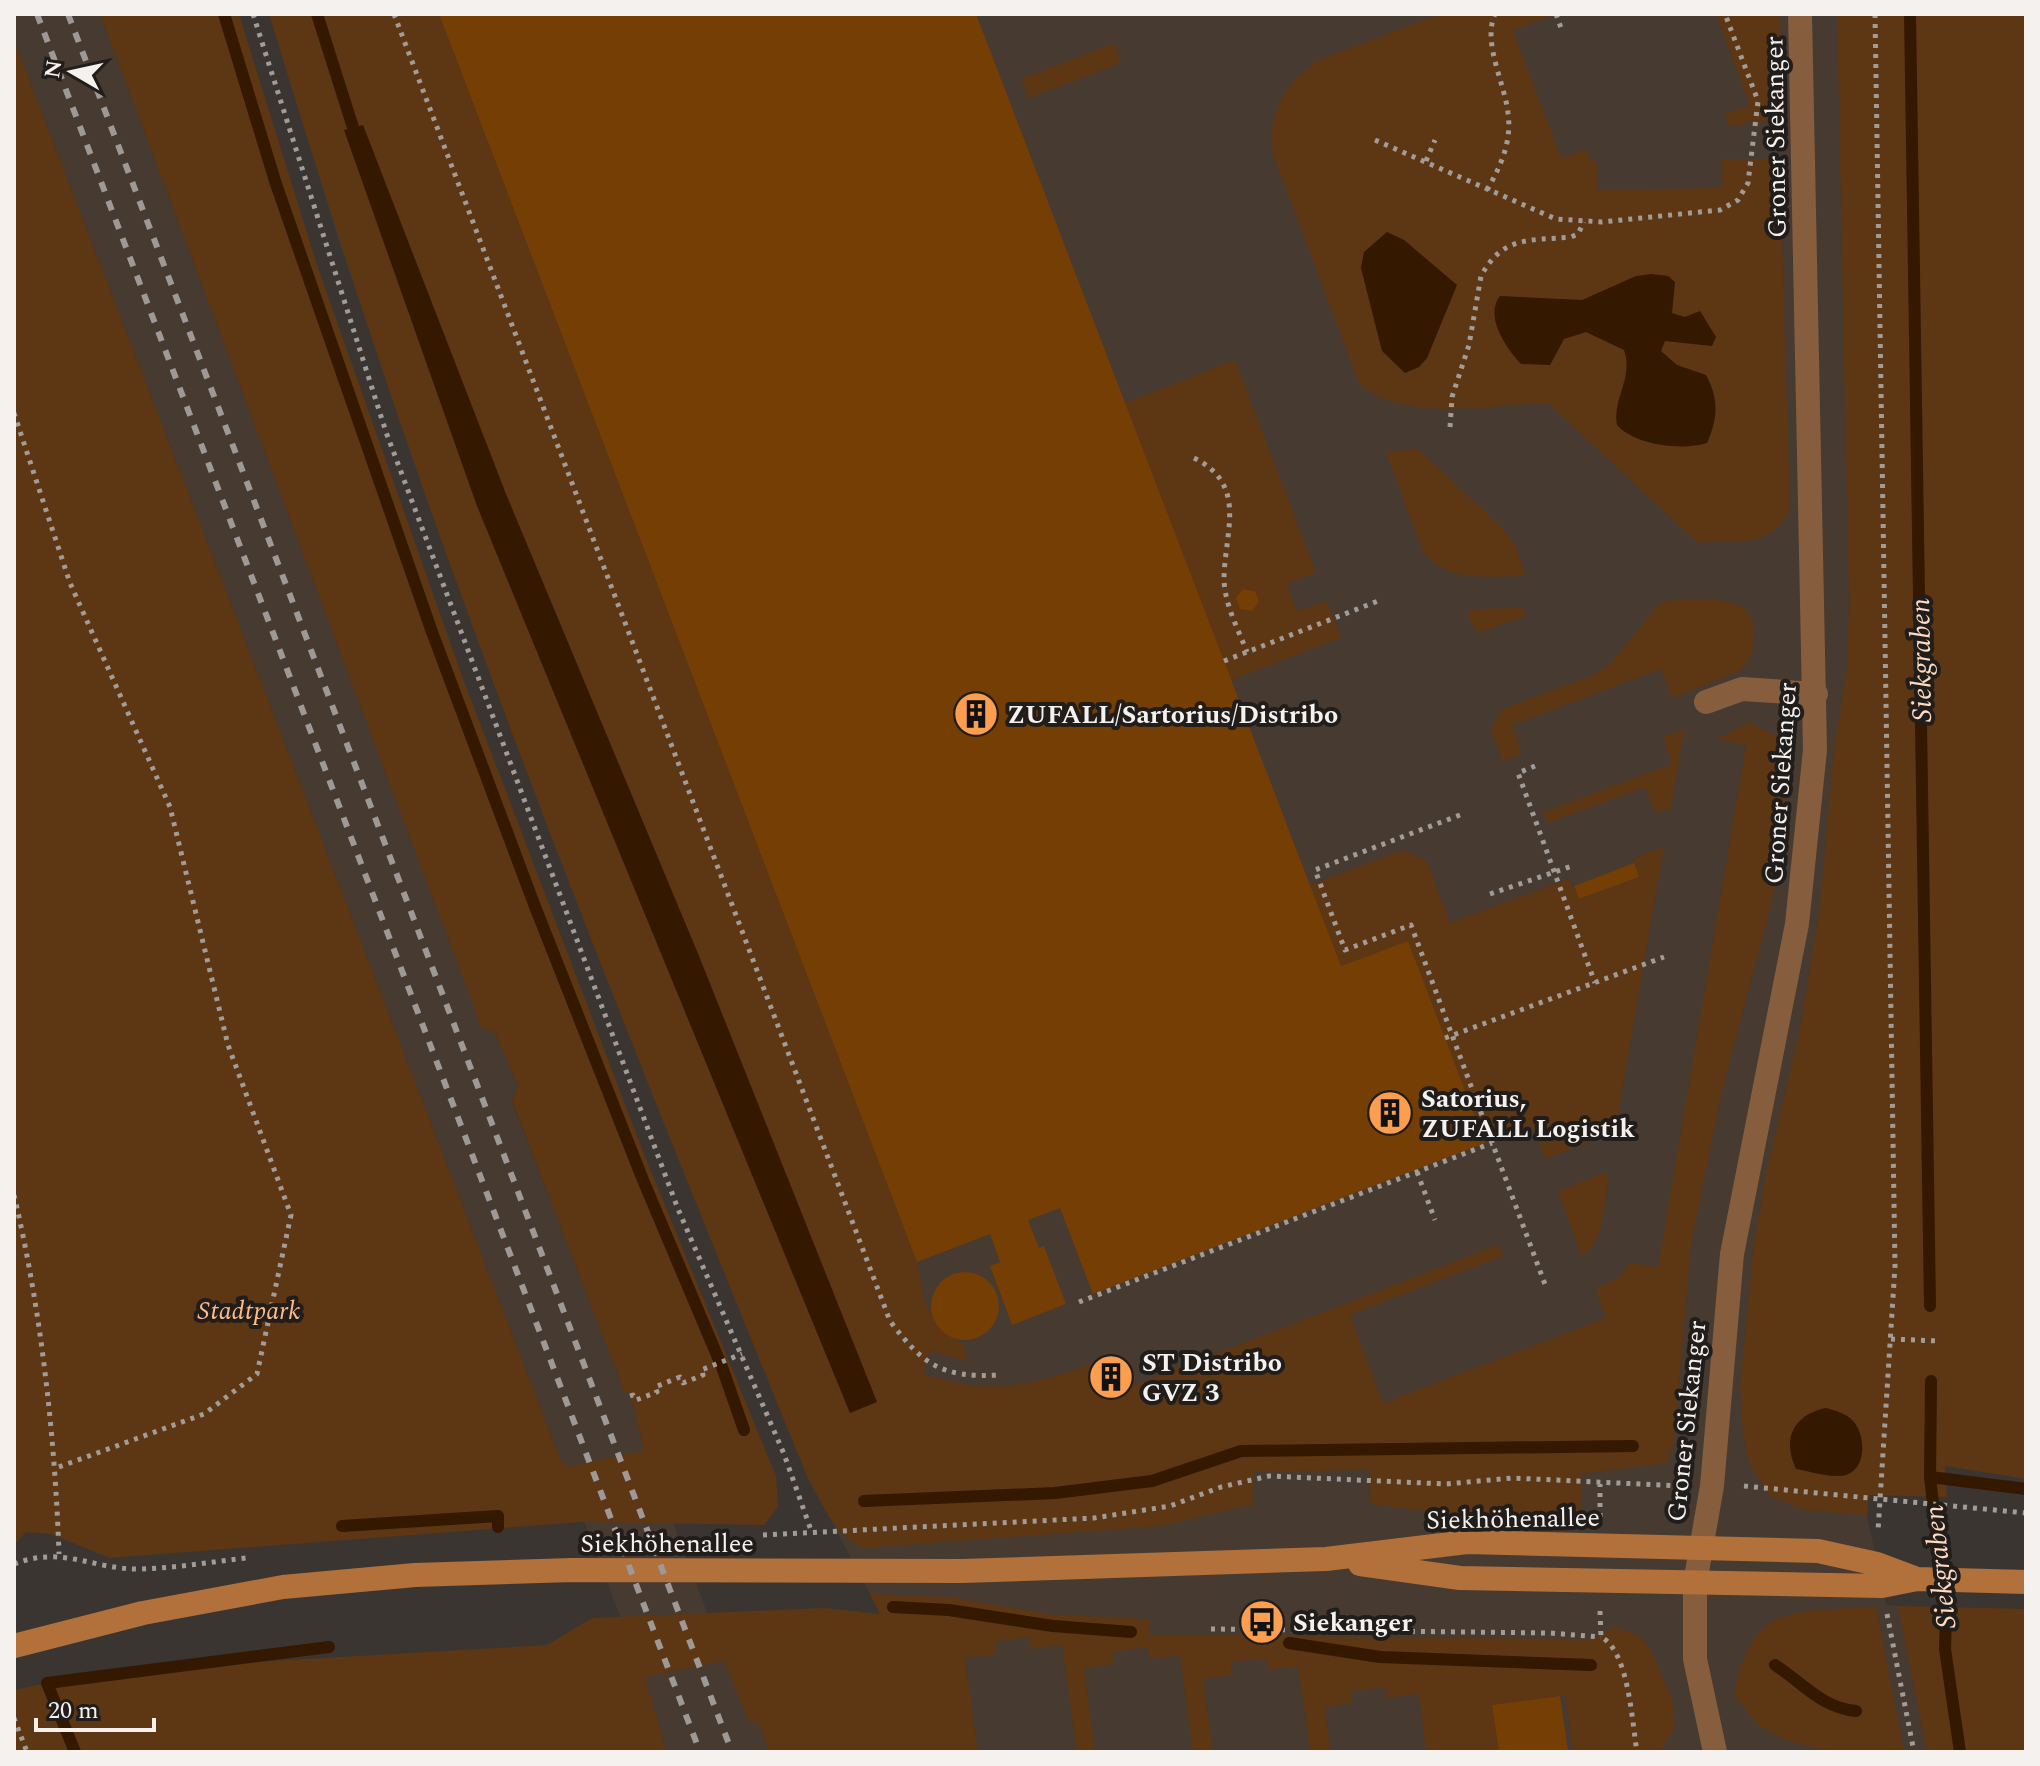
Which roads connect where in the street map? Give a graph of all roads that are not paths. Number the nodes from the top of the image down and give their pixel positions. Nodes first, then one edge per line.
1 (1800, 14) edge
2 (1816, 694) junction
3 (1706, 702) dead end
4 (1701, 1546) junction
5 (1326, 1559) junction
6 (1879, 1575) junction
7 (2026, 1582) edge
8 (1695, 1583) junction
9 (14, 1646) edge
10 (1715, 1752) edge

1 - 2 street, Groner Siekanger
2 - 3 street
2 - 4 street, Groner Siekanger
4 - 5 main road, Siekhöhenallee
4 - 6 main road, Siekhöhenallee
4 - 8 street
5 - 8 main road, Siekhöhenallee
5 - 9 main road, Siekhöhenallee
6 - 7 main road, Siekhöhenallee
6 - 8 main road, Siekhöhenallee
8 - 10 street

